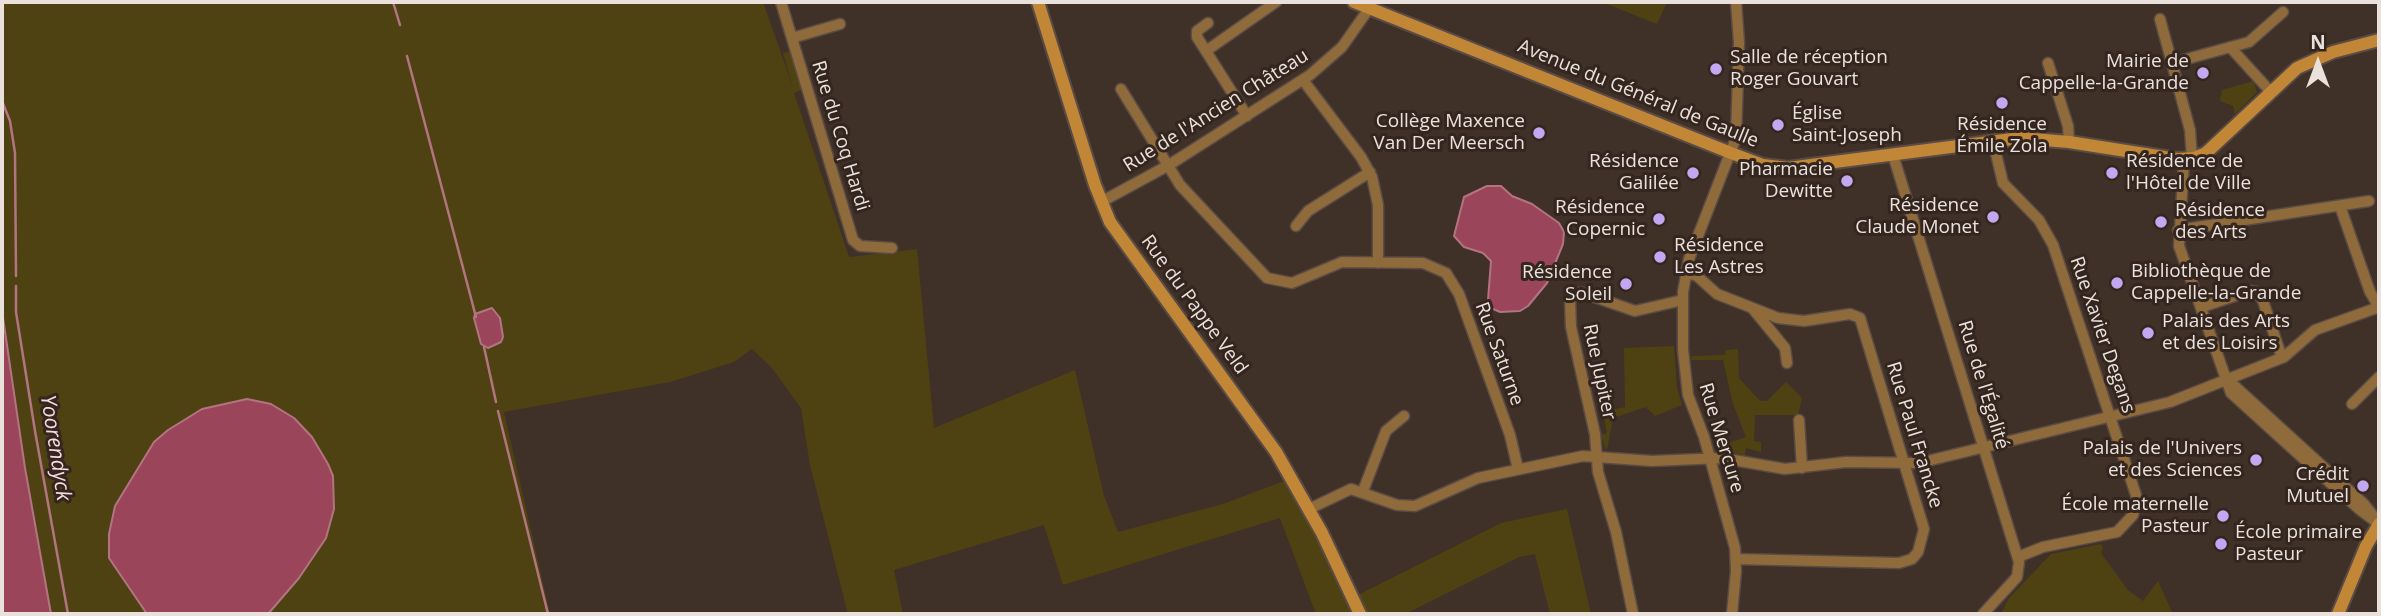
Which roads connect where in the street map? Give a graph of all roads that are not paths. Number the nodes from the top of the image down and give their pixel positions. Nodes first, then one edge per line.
1 (781, 2) edge
2 (1038, 2) edge
3 (1276, 2) edge
4 (1354, 2) edge
5 (1736, 2) edge
6 (1368, 10) junction
7 (2283, 12) dead end
8 (2160, 19) dead end
9 (840, 23) dead end
10 (1208, 23) dead end
11 (792, 38) junction
12 (2379, 40) edge
13 (2230, 47) junction
14 (1206, 51) junction
15 (2048, 63) dead end
16 (2172, 63) junction
17 (1303, 79) junction
18 (1121, 89) dead end
19 (2270, 91) junction
20 (1247, 116) junction
21 (1993, 141) junction
22 (2069, 142) junction
23 (1731, 153) junction
24 (1893, 155) junction
25 (2188, 159) junction
26 (1169, 165) junction
27 (1370, 172) junction
28 (2369, 201) dead end
29 (1101, 202) junction
30 (2340, 206) junction
31 (1296, 226) dead end
32 (2178, 230) junction
33 (892, 248) dead end
34 (1378, 263) junction
35 (1685, 272) junction
36 (1683, 300) junction
37 (2202, 307) junction
38 (2379, 307) edge
39 (1752, 309) junction
40 (2282, 358) junction
41 (1787, 363) dead end
42 (2379, 377) edge
43 (2228, 379) junction
44 (2352, 404) dead end
45 (1404, 416) dead end
46 (2112, 418) junction
47 (1799, 420) dead end
48 (1983, 445) junction
49 (1597, 457) junction
50 (1710, 457) junction
51 (1905, 463) junction
52 (1802, 468) junction
53 (1518, 470) junction
54 (1363, 491) junction
55 (1309, 509) junction
56 (2379, 524) edge
57 (2018, 557) junction
58 (1736, 559) junction
59 (1360, 614) edge
60 (1633, 614) edge
61 (1732, 614) edge
62 (1983, 614) edge
63 (2338, 614) edge

1 - 11 street, Rue du Coq Hardi
2 - 29 street, Rue du Pappe Veld
3 - 14 street
4 - 6 street, Avenue du Général de Gaulle
5 - 23 street, Rue Mercure
6 - 17 street, Rue de l'Ancien Château
6 - 23 street, Avenue du Général de Gaulle
7 - 13 street
8 - 16 street
9 - 11 street
10 - 14 street
11 - 33 street, Rue du Coq Hardi
12 - 19 street
13 - 16 street
13 - 19 street
14 - 20 street
15 - 22 street
16 - 25 street
17 - 20 street, Rue de l'Ancien Château
17 - 27 street
18 - 26 street
19 - 25 street
20 - 26 street, Rue de l'Ancien Château
21 - 22 street, Avenue du Général de Gaulle
21 - 24 street, Avenue du Général de Gaulle
21 - 46 street, Rue Xavier Degans
22 - 25 street, Avenue du Général de Gaulle
23 - 24 street, Avenue du Général de Gaulle
23 - 35 street, Rue Mercure
24 - 48 street, Rue de l'Égalité
25 - 32 street
26 - 29 street, Rue de l'Ancien Château
26 - 34 street
27 - 31 street
27 - 34 street
28 - 30 street
29 - 55 street, Rue du Pappe Veld
30 - 32 street
30 - 38 street
32 - 37 street
34 - 53 street, Rue Saturne
35 - 36 street, Rue Mercure
35 - 39 street
36 - 49 street, Rue Jupiter
36 - 50 street, Rue Mercure
37 - 40 street
37 - 43 street
38 - 40 street
39 - 41 street
39 - 51 street, Rue Paul Francke
40 - 43 street
42 - 44 street
43 - 46 street
43 - 56 street
45 - 54 street
46 - 48 street
46 - 57 street, Rue Xavier Degans
47 - 52 street
48 - 51 street
48 - 57 street, Rue de l'Égalité
49 - 50 street
49 - 53 street
49 - 60 street, Rue Jupiter
50 - 52 street
50 - 58 street, Rue Mercure
51 - 52 street
51 - 58 street, Rue Paul Francke
53 - 54 street
54 - 55 street
55 - 59 street, Rue du Pappe Veld
56 - 63 street
57 - 62 street
58 - 61 street, Rue Mercure

